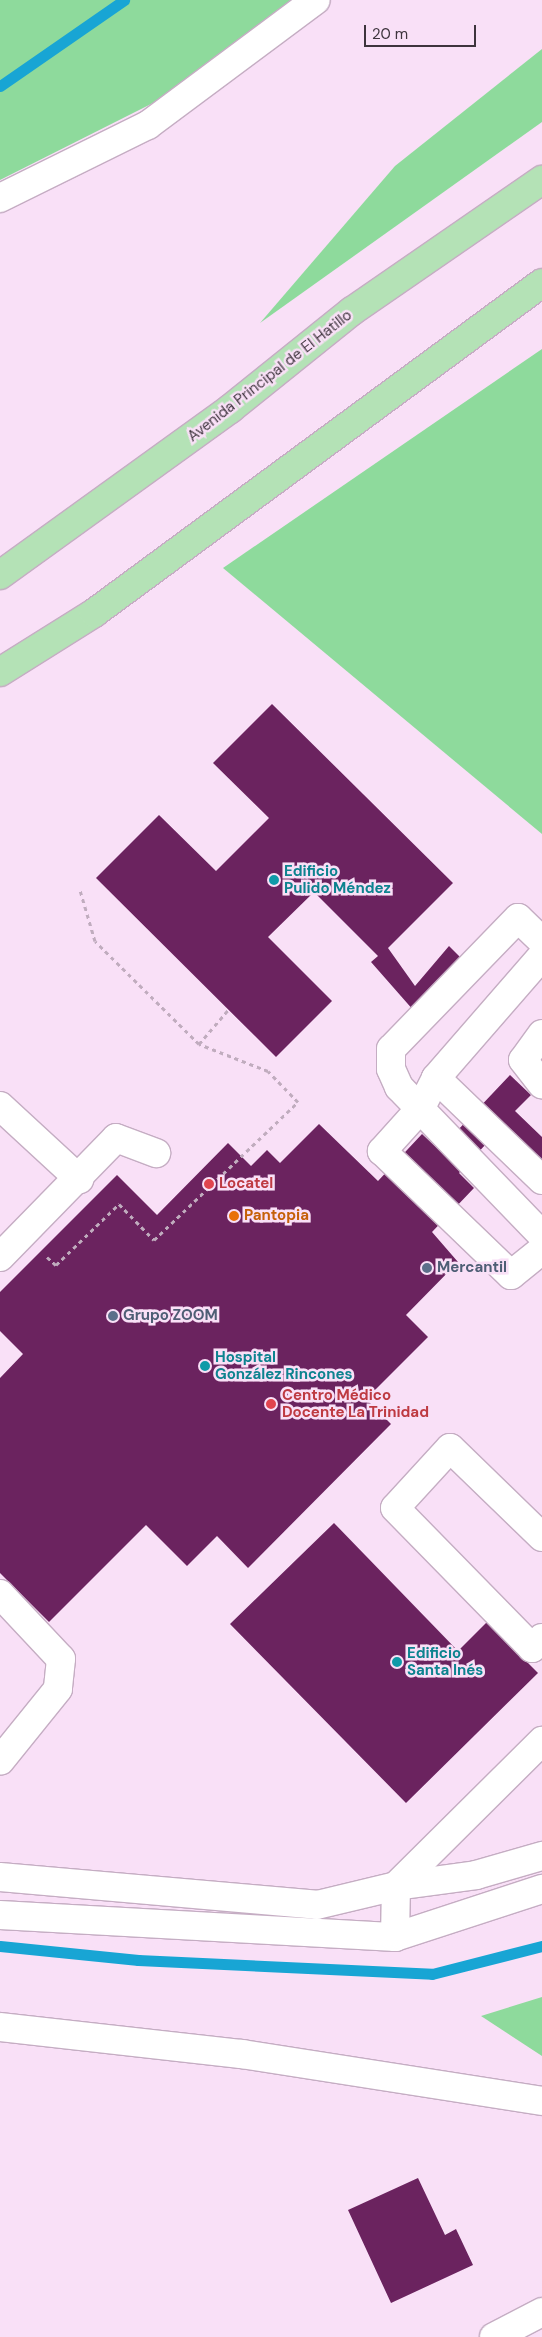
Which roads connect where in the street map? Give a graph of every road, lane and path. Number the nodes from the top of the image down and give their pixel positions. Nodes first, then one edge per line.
1 (316, 0) edge
2 (542, 180) edge
3 (0, 198) edge
4 (542, 283) edge
5 (0, 575) edge
6 (0, 672) edge
7 (80, 890) dead end
8 (542, 940) edge
9 (542, 956) edge
10 (228, 1010) dead end
11 (542, 1034) edge
12 (199, 1044) junction
13 (436, 1078) junction
14 (542, 1084) edge
15 (0, 1106) edge
16 (420, 1109) junction
17 (156, 1153) dead end
18 (79, 1179) junction
19 (542, 1180) edge
20 (542, 1235) edge
21 (542, 1250) edge
22 (0, 1257) edge
23 (56, 1265) dead end
24 (542, 1537) edge
25 (0, 1594) edge
26 (542, 1638) edge
27 (542, 1741) edge
28 (0, 1760) edge
29 (542, 1856) edge
30 (0, 1877) edge
31 (396, 1886) junction
32 (542, 1889) edge
33 (0, 1915) edge
34 (395, 1937) junction
35 (0, 2027) edge
36 (542, 2102) edge
37 (542, 2312) edge
38 (494, 2337) edge

1 - 3 street
2 - 5 main road, Avenida Principal de El Hatillo
4 - 6 main road
7 - 12 path
8 - 16 street
9 - 13 street
10 - 12 path
11 - 14 street
12 - 23 path
13 - 16 street
13 - 19 street
15 - 18 street
16 - 20 street
16 - 21 street
17 - 18 street
18 - 22 street
24 - 26 street
25 - 28 street
27 - 31 street
29 - 31 street
30 - 31 street
31 - 34 street
32 - 34 street
33 - 34 street
35 - 36 street
37 - 38 street

